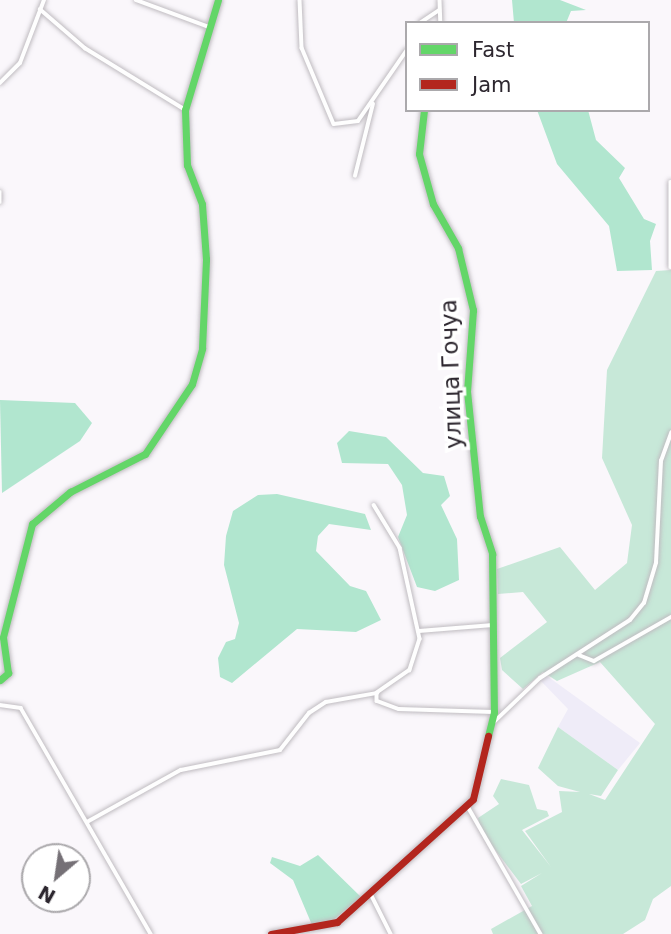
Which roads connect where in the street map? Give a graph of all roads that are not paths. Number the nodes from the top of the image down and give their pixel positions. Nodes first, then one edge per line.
1 (44, 0) edge
2 (136, 0) edge
3 (218, 0) edge
4 (300, 0) edge
5 (440, 0) edge
6 (40, 9) junction
7 (439, 10) junction
8 (423, 21) edge
9 (441, 21) edge
10 (209, 27) junction
11 (405, 53) edge
12 (0, 83) edge
13 (374, 101) junction
14 (185, 110) junction
15 (424, 112) edge
16 (355, 176) dead end
17 (671, 182) edge
18 (0, 192) edge
19 (0, 202) edge
20 (671, 267) edge
21 (671, 433) edge
22 (374, 505) dead end
23 (671, 617) edge
24 (495, 624) junction
25 (419, 631) junction
26 (579, 655) junction
27 (0, 680) edge
28 (377, 693) junction
29 (0, 705) edge
30 (494, 712) junction
31 (489, 728) junction
32 (467, 805) junction
33 (87, 822) junction
34 (370, 892) junction
35 (151, 934) edge
36 (271, 934) edge
37 (391, 934) edge
38 (541, 934) edge

1 - 6 street
2 - 10 street
3 - 10 street
4 - 13 street
5 - 7 street
6 - 12 street
6 - 14 street
7 - 8 street
7 - 9 street
10 - 14 street
11 - 13 street
13 - 16 street
14 - 27 street
15 - 24 street, улица Гочуа
17 - 20 street
18 - 19 street
21 - 26 street
22 - 25 street
23 - 26 street
24 - 25 street
24 - 30 street, улица Гочуа
25 - 28 street
26 - 31 street
28 - 30 street
28 - 33 street
29 - 33 street
30 - 31 street, улица Гочуа
31 - 32 street, улица Гочуа
32 - 34 street
32 - 38 street
33 - 35 street
34 - 36 street
34 - 37 street

